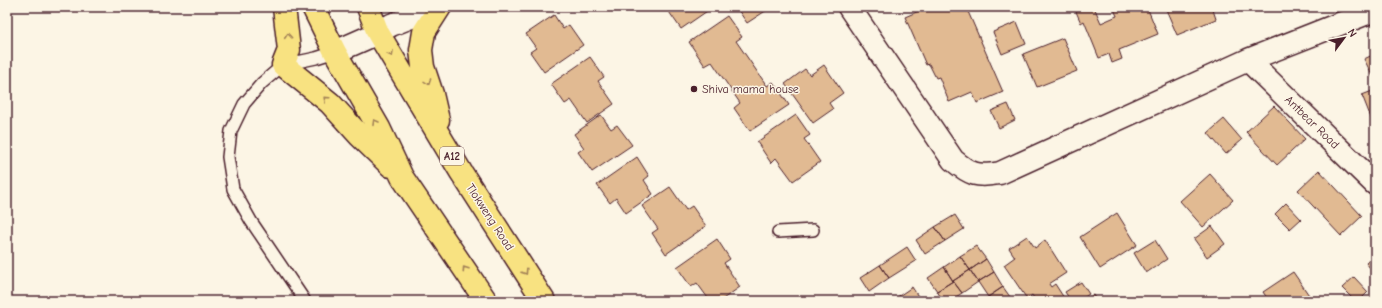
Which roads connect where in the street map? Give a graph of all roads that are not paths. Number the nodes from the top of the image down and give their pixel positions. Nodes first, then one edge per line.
1 (284, 7) edge
2 (313, 7) edge
3 (368, 7) edge
4 (436, 7) edge
5 (440, 7) edge
6 (850, 7) edge
7 (1375, 10) edge
8 (378, 33) junction
9 (335, 52) junction
10 (1248, 60) junction
11 (283, 65) junction
12 (461, 172) junction
13 (402, 177) junction
14 (1375, 184) edge
15 (813, 230) dead end
16 (778, 232) dead end
17 (305, 301) edge
18 (486, 301) edge
19 (544, 301) edge

11 -> 1 main road
2 - 9 main road
3 - 8 main road, Tlokweng Road / A12
4 - 8 street
5 -> 12 main road
6 - 10 street
7 - 10 street
8 - 9 street
8 -> 12 main road, Tlokweng Road / A12
9 - 11 lane
13 -> 9 main road
10 - 14 street, Antbear Road
13 -> 11 main road
11 - 17 lane
12 -> 19 main road, Tlokweng Road / A12
18 -> 13 main road
15 - 16 lane

